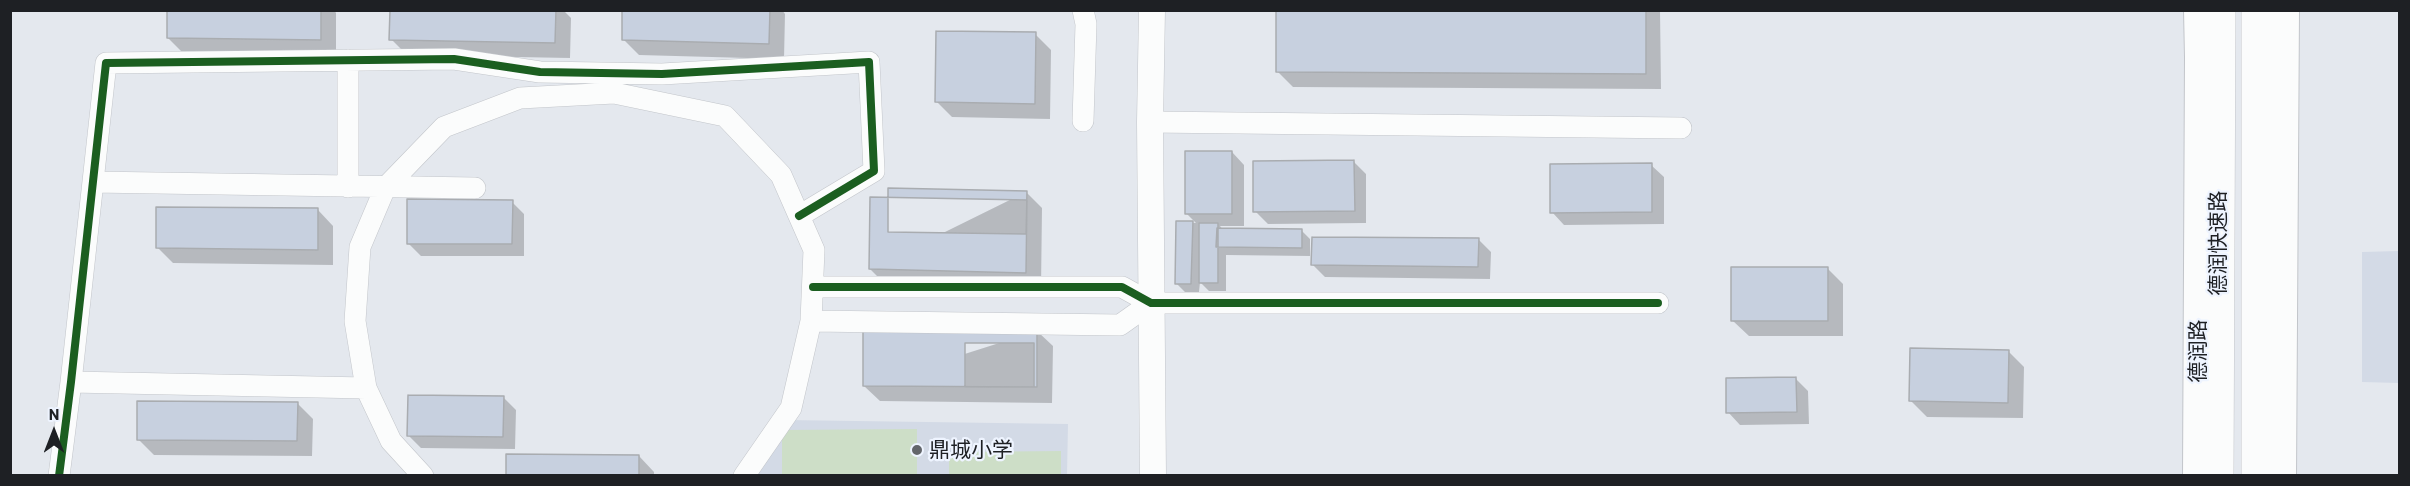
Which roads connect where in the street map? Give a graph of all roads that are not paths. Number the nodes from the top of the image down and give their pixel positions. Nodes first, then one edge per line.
1 (1083, 10) edge
2 (1152, 10) edge
3 (2198, 10) edge
4 (2219, 10) edge
5 (2258, 10) edge
6 (2285, 10) edge
7 (348, 60) junction
8 (614, 83) junction
9 (1083, 121) dead end
10 (1150, 122) junction
11 (1682, 128) dead end
12 (93, 182) junction
13 (348, 187) junction
14 (385, 188) junction
15 (475, 188) dead end
16 (799, 216) junction
17 (813, 287) junction
18 (1151, 303) junction
19 (1658, 303) dead end
20 (810, 321) junction
21 (71, 382) junction
22 (366, 388) junction
23 (59, 476) edge
24 (423, 476) edge
25 (744, 476) edge
26 (1153, 476) edge
27 (2197, 476) edge
28 (2217, 476) edge
29 (2258, 476) edge
30 (2282, 476) edge

1 - 9 street
2 - 10 street
3 - 27 main road, 德润路
4 - 28 highway, 德润快速路
5 - 29 highway, 德润快速路
6 - 30 main road
7 - 8 street
7 - 12 street
7 - 13 street
8 - 14 street
8 - 16 street
8 - 16 street
10 - 11 street
10 - 18 street
12 - 13 street
12 - 21 street
13 - 14 street
14 - 15 street
14 - 22 street
16 - 17 street
17 - 18 street
17 - 20 street
18 - 19 street
18 - 20 street
18 - 26 street
20 - 25 street
21 - 22 street
21 - 23 street
22 - 24 street

